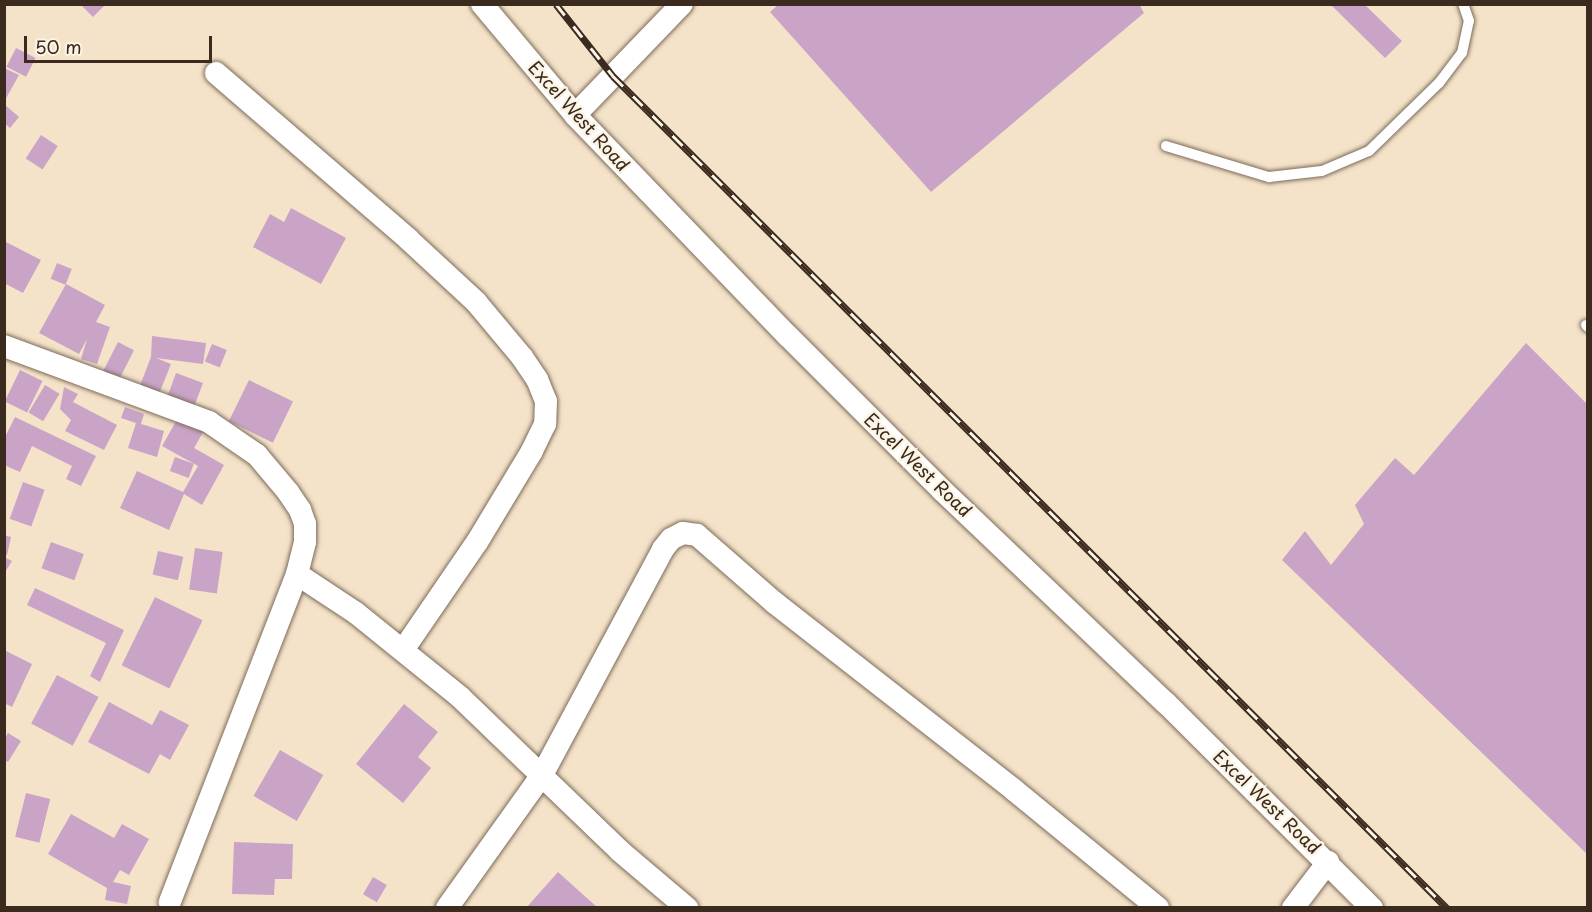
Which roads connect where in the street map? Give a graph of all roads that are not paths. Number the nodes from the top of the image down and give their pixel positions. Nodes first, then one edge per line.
1 (482, 4) edge
2 (682, 4) edge
3 (1463, 4) edge
4 (216, 73) dead end
5 (575, 115) junction
6 (1166, 146) dead end
7 (4, 346) edge
8 (297, 574) junction
9 (403, 650) junction
10 (542, 775) junction
11 (1328, 862) junction
12 (170, 902) dead end
13 (447, 908) edge
14 (687, 908) edge
15 (1158, 908) edge
16 (1293, 908) edge
17 (1372, 908) edge

1 - 5 street, Excel West Road
2 - 5 street
3 - 6 lane
4 - 9 street
5 - 11 street, Excel West Road
7 - 8 street
8 - 9 street
8 - 12 street
9 - 10 street
10 - 13 street
10 - 14 street
10 - 15 street
11 - 16 street
11 - 17 street, Excel West Road

